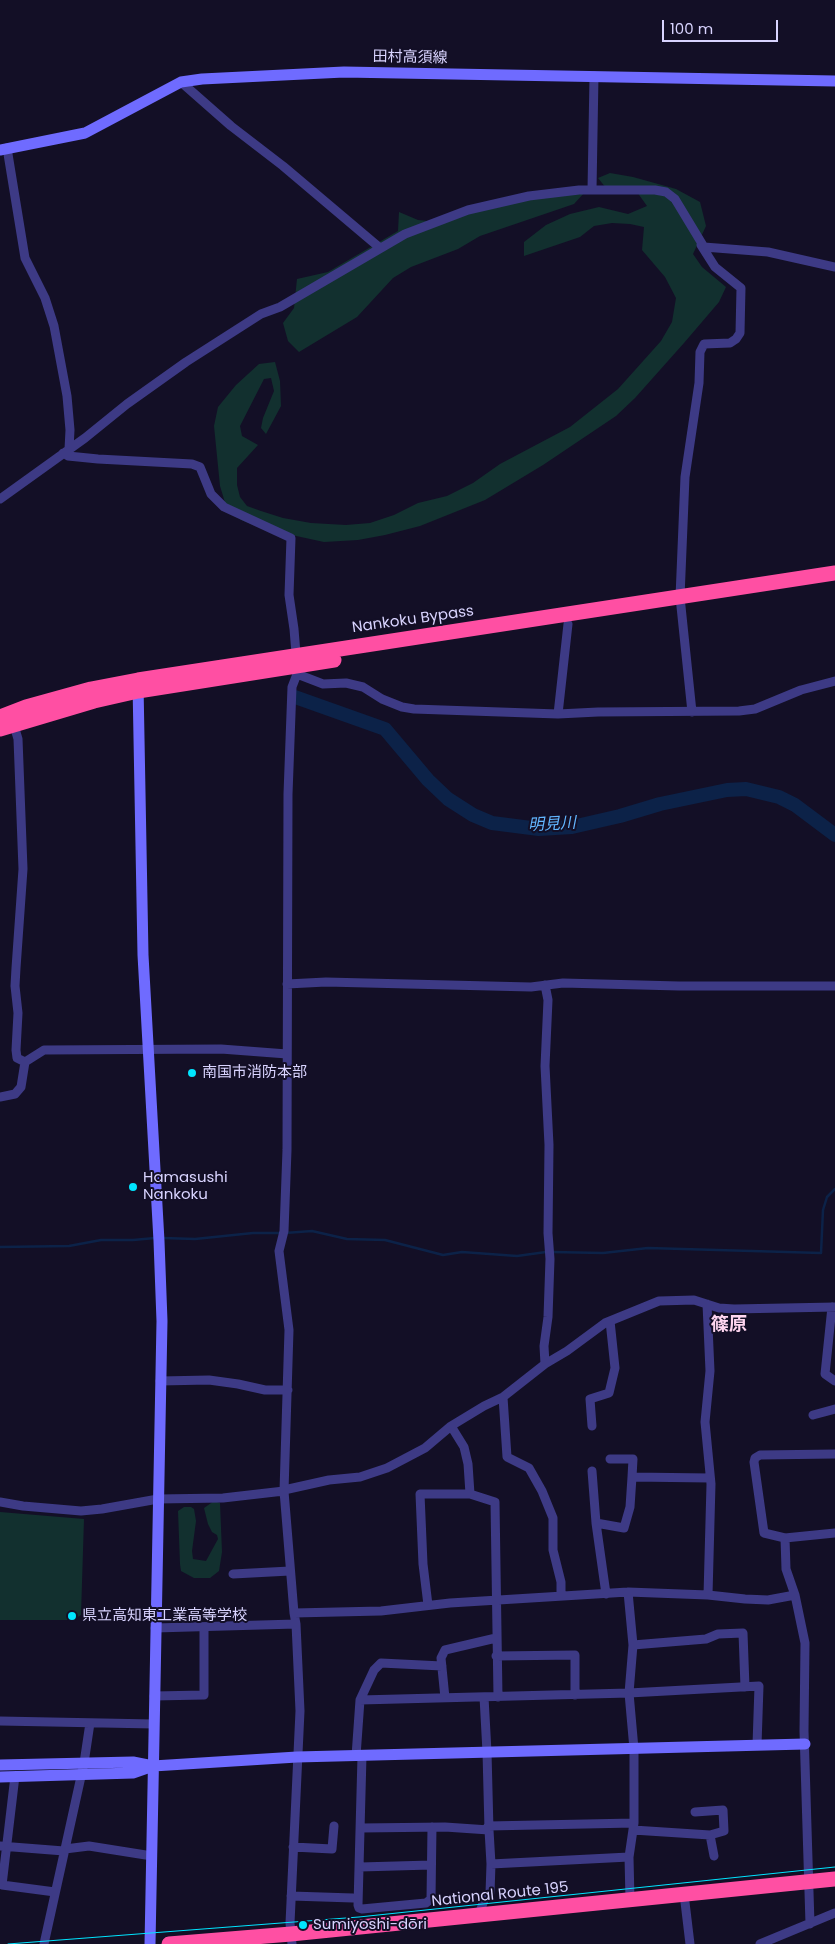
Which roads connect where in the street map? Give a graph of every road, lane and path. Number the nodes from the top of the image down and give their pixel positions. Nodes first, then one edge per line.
1 (594, 76) junction
2 (835, 80) edge
3 (181, 82) junction
4 (3, 149) edge
5 (592, 190) junction
6 (701, 245) junction
7 (380, 248) junction
8 (835, 267) edge
9 (66, 451) junction
10 (0, 499) edge
11 (835, 573) edge
12 (835, 584) edge
13 (681, 601) junction
14 (568, 624) junction
15 (296, 665) junction
16 (835, 681) edge
17 (138, 686) junction
18 (692, 712) junction
19 (558, 714) junction
20 (6, 721) edge
21 (287, 984) junction
22 (545, 985) junction
23 (835, 986) edge
24 (149, 1049) junction
25 (287, 1054) junction
26 (25, 1062) junction
27 (0, 1097) edge
28 (707, 1304) junction
29 (833, 1307) edge
30 (610, 1321) junction
31 (545, 1364) junction
32 (160, 1381) junction
33 (835, 1381) edge
34 (288, 1390) junction
35 (503, 1397) junction
36 (835, 1409) edge
37 (813, 1415) dead end
38 (451, 1426) junction
39 (592, 1426) dead end
40 (835, 1454) edge
41 (610, 1459) dead end
42 (592, 1471) dead end
43 (632, 1477) junction
44 (710, 1478) junction
45 (284, 1491) junction
46 (470, 1494) junction
47 (158, 1499) junction
48 (0, 1502) edge
49 (596, 1523) junction
50 (835, 1533) edge
51 (785, 1538) junction
52 (290, 1571) junction
53 (233, 1574) dead end
54 (628, 1592) junction
55 (606, 1594) junction
56 (708, 1595) junction
57 (795, 1595) junction
58 (561, 1596) junction
59 (495, 1600) junction
60 (428, 1605) junction
61 (294, 1613) junction
62 (296, 1624) junction
63 (204, 1627) junction
64 (155, 1628) junction
65 (496, 1638) junction
66 (633, 1645) junction
67 (496, 1656) junction
68 (442, 1666) junction
69 (745, 1687) junction
70 (630, 1693) junction
71 (575, 1695) junction
72 (154, 1696) junction
73 (498, 1696) junction
74 (484, 1697) junction
75 (445, 1698) junction
76 (360, 1700) junction
77 (0, 1720) edge
78 (90, 1723) junction
79 (154, 1724) junction
80 (805, 1744) junction
81 (757, 1745) junction
82 (634, 1748) junction
83 (487, 1752) junction
84 (359, 1756) junction
85 (297, 1757) junction
86 (84, 1763) junction
87 (0, 1765) edge
88 (153, 1766) junction
89 (81, 1775) junction
90 (15, 1776) junction
91 (0, 1777) edge
92 (695, 1812) dead end
93 (334, 1826) dead end
94 (432, 1827) junction
95 (634, 1827) junction
96 (361, 1828) junction
97 (488, 1828) junction
98 (710, 1835) junction
99 (4, 1846) edge
100 (293, 1847) junction
101 (64, 1850) junction
102 (152, 1856) junction
103 (714, 1856) dead end
104 (630, 1857) junction
105 (491, 1864) junction
106 (431, 1865) junction
107 (360, 1867) junction
108 (835, 1879) edge
109 (808, 1882) junction
110 (55, 1892) junction
111 (684, 1894) junction
112 (291, 1896) junction
113 (354, 1898) dead end
114 (630, 1900) junction
115 (835, 1913) edge
116 (479, 1915) junction
117 (810, 1924) junction
118 (292, 1939) edge
119 (44, 1944) edge
120 (150, 1944) edge
121 (169, 1944) edge
122 (690, 1944) edge
123 (760, 1944) edge

1 - 2 street, 田村高須線
1 - 3 street, 田村高須線
1 - 5 street
3 - 4 street, 田村高須線
3 - 7 street
4 - 9 street
5 - 6 street
5 - 7 street
6 - 8 street
6 - 13 street
7 - 9 street
9 - 10 street
9 - 15 street
11 - 13 highway, Nankoku Bypass
12 - 13 highway, Nankoku Bypass
13 - 14 highway, Nankoku Bypass
13 - 15 highway, Nankoku Bypass
13 - 18 street
14 - 15 highway, Nankoku Bypass
14 - 19 street
15 - 17 highway, Nankoku Bypass
15 - 19 street
15 - 21 street
16 - 18 street
17 - 20 highway, Nankoku Bypass
17 - 24 street
18 - 19 street
20 - 26 street
21 - 22 street
21 - 25 street
22 - 23 street
22 - 31 street
24 - 25 street
24 - 26 street
24 - 32 street
25 - 34 street
26 - 27 street
28 - 29 street
28 - 30 street
28 - 44 street
29 - 33 street
30 - 31 street
30 - 39 street
31 - 35 street
32 - 34 street
32 - 47 street
34 - 45 street
35 - 38 street
35 - 58 street
36 - 37 street
38 - 45 street
38 - 46 street
40 - 51 street
41 - 43 street
42 - 49 street
43 - 44 street
43 - 49 street
44 - 56 street
45 - 47 street
45 - 52 street
46 - 59 street
46 - 60 street
47 - 48 street
47 - 64 street
49 - 55 street
50 - 51 street
51 - 57 street
52 - 53 street
52 - 61 street
54 - 55 street
54 - 56 street
54 - 66 street
55 - 58 street
56 - 57 street
57 - 80 street
58 - 59 street
59 - 60 street
59 - 65 street
60 - 61 street
61 - 62 street
62 - 63 street
62 - 85 street
63 - 64 street
63 - 72 street
64 - 72 street
65 - 67 street
65 - 68 street
66 - 69 street
66 - 70 street
67 - 71 street
67 - 73 street
68 - 75 street
68 - 76 street
69 - 70 street
69 - 81 street
70 - 71 street
70 - 82 street
71 - 73 street
72 - 79 street
73 - 74 street
74 - 75 street
74 - 83 street
75 - 76 street
76 - 84 street
77 - 78 street
78 - 79 street
78 - 86 street
79 - 88 street
80 - 81 street
80 - 109 street
81 - 82 street
82 - 83 street
82 - 95 street
83 - 84 street
83 - 97 street
84 - 85 street
84 - 96 street
85 - 88 street
85 - 100 street
86 - 87 street
86 - 88 street
86 - 89 street
88 - 89 street
88 - 102 street
89 - 90 street
89 - 101 street
90 - 91 street
90 - 99 street
92 - 98 street
93 - 100 street
94 - 96 street
94 - 97 street
94 - 106 street
95 - 97 street
95 - 98 street
95 - 104 street
96 - 107 street
97 - 105 street
98 - 103 street
99 - 101 street
99 - 110 street
100 - 112 street
101 - 102 street
101 - 110 street
102 - 120 street
104 - 105 street
104 - 114 street
105 - 116 street
106 - 107 street
106 - 107 street
108 - 109 highway, National Route 195
109 - 111 highway, National Route 195
109 - 117 street
110 - 119 street
111 - 114 highway, National Route 195
111 - 122 street
112 - 113 street
112 - 118 street
114 - 116 highway, National Route 195
115 - 117 street
116 - 118 highway, National Route 195
117 - 123 street
118 - 121 highway, National Route 195

